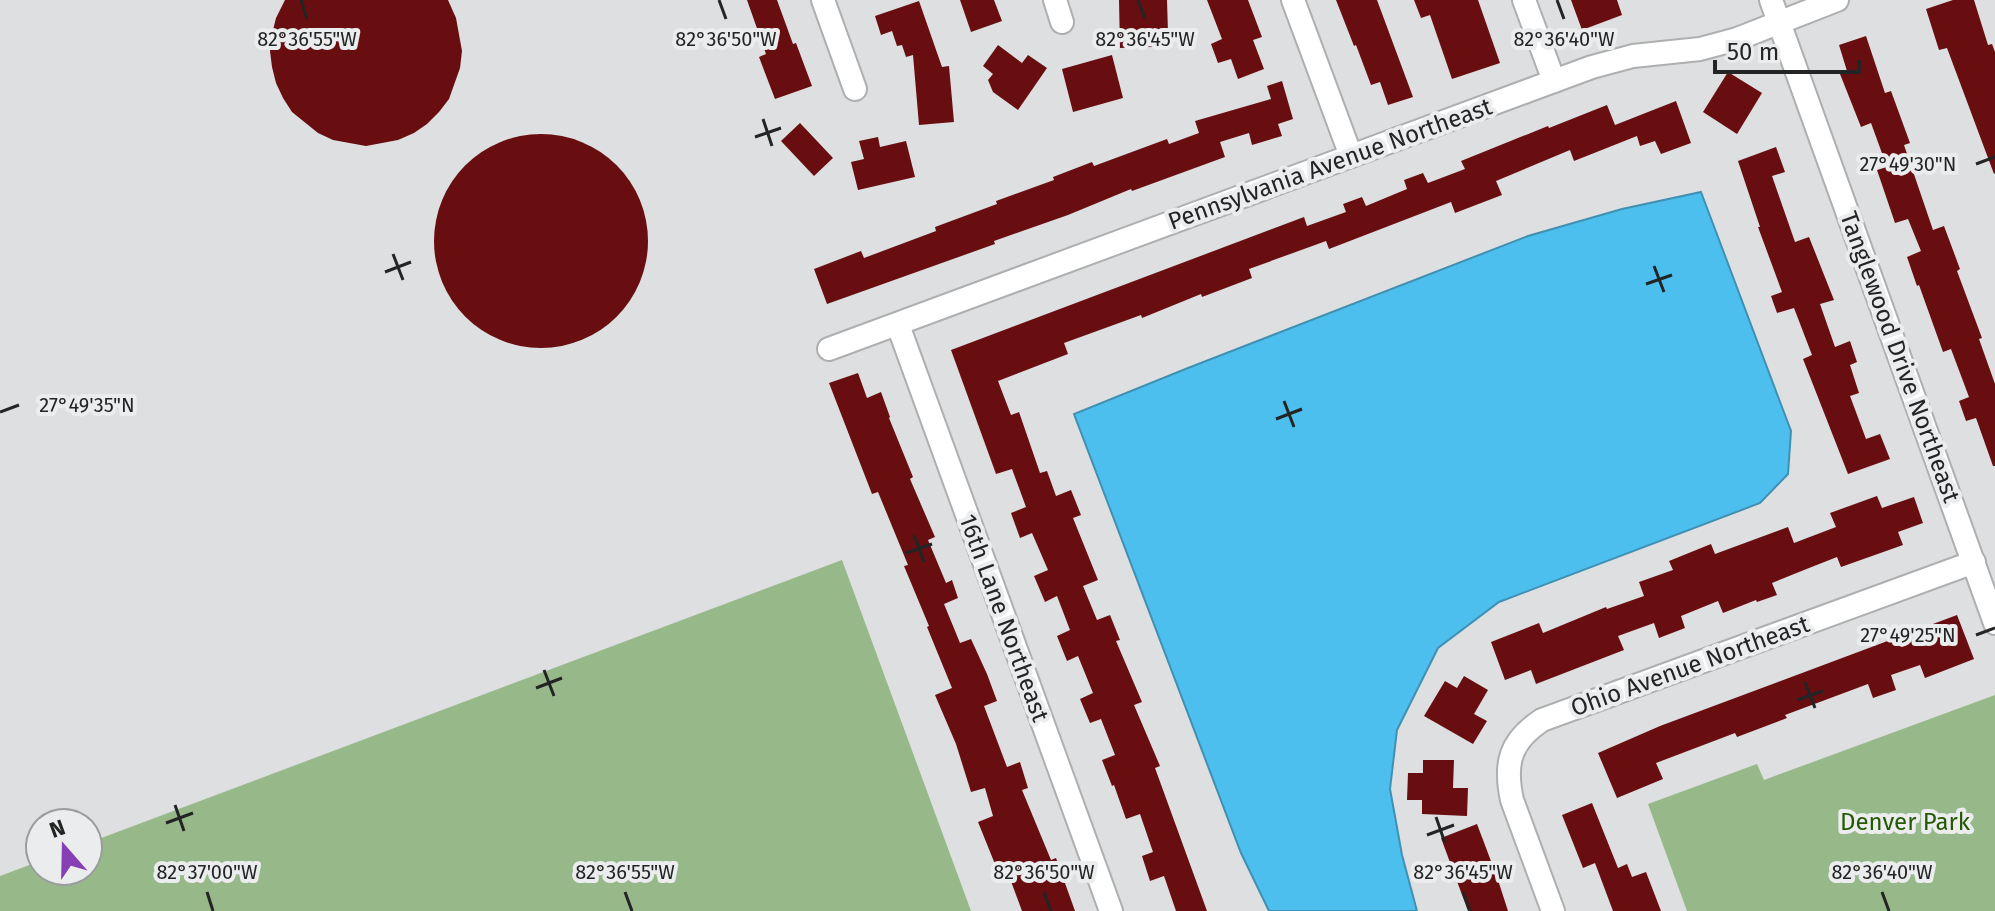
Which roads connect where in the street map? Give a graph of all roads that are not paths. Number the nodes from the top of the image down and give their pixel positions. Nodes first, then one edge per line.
1 (823, 0) edge
2 (1055, 0) edge
3 (1293, 0) edge
4 (1524, 0) edge
5 (1771, 0) edge
6 (1837, 0) edge
7 (1062, 22) dead end
8 (1779, 22) junction
9 (1554, 81) junction
10 (855, 89) dead end
11 (1351, 156) junction
12 (898, 325) junction
13 (829, 349) dead end
14 (1974, 562) junction
15 (1995, 623) edge
16 (1111, 911) edge
17 (1553, 911) edge

1 - 10 street
2 - 7 street
3 - 11 street
4 - 9 street
5 - 8 street, Tanglewood Drive Northeast
6 - 8 street, Pennsylvania Avenue Northeast
8 - 9 street, Pennsylvania Avenue Northeast
8 - 14 street, Tanglewood Drive Northeast
9 - 11 street, Pennsylvania Avenue Northeast
11 - 12 street, Pennsylvania Avenue Northeast
12 - 13 street, Pennsylvania Avenue Northeast
12 - 16 street, 16th Lane Northeast
14 - 15 street, Tanglewood Drive Northeast
14 - 17 street, Ohio Avenue Northeast

